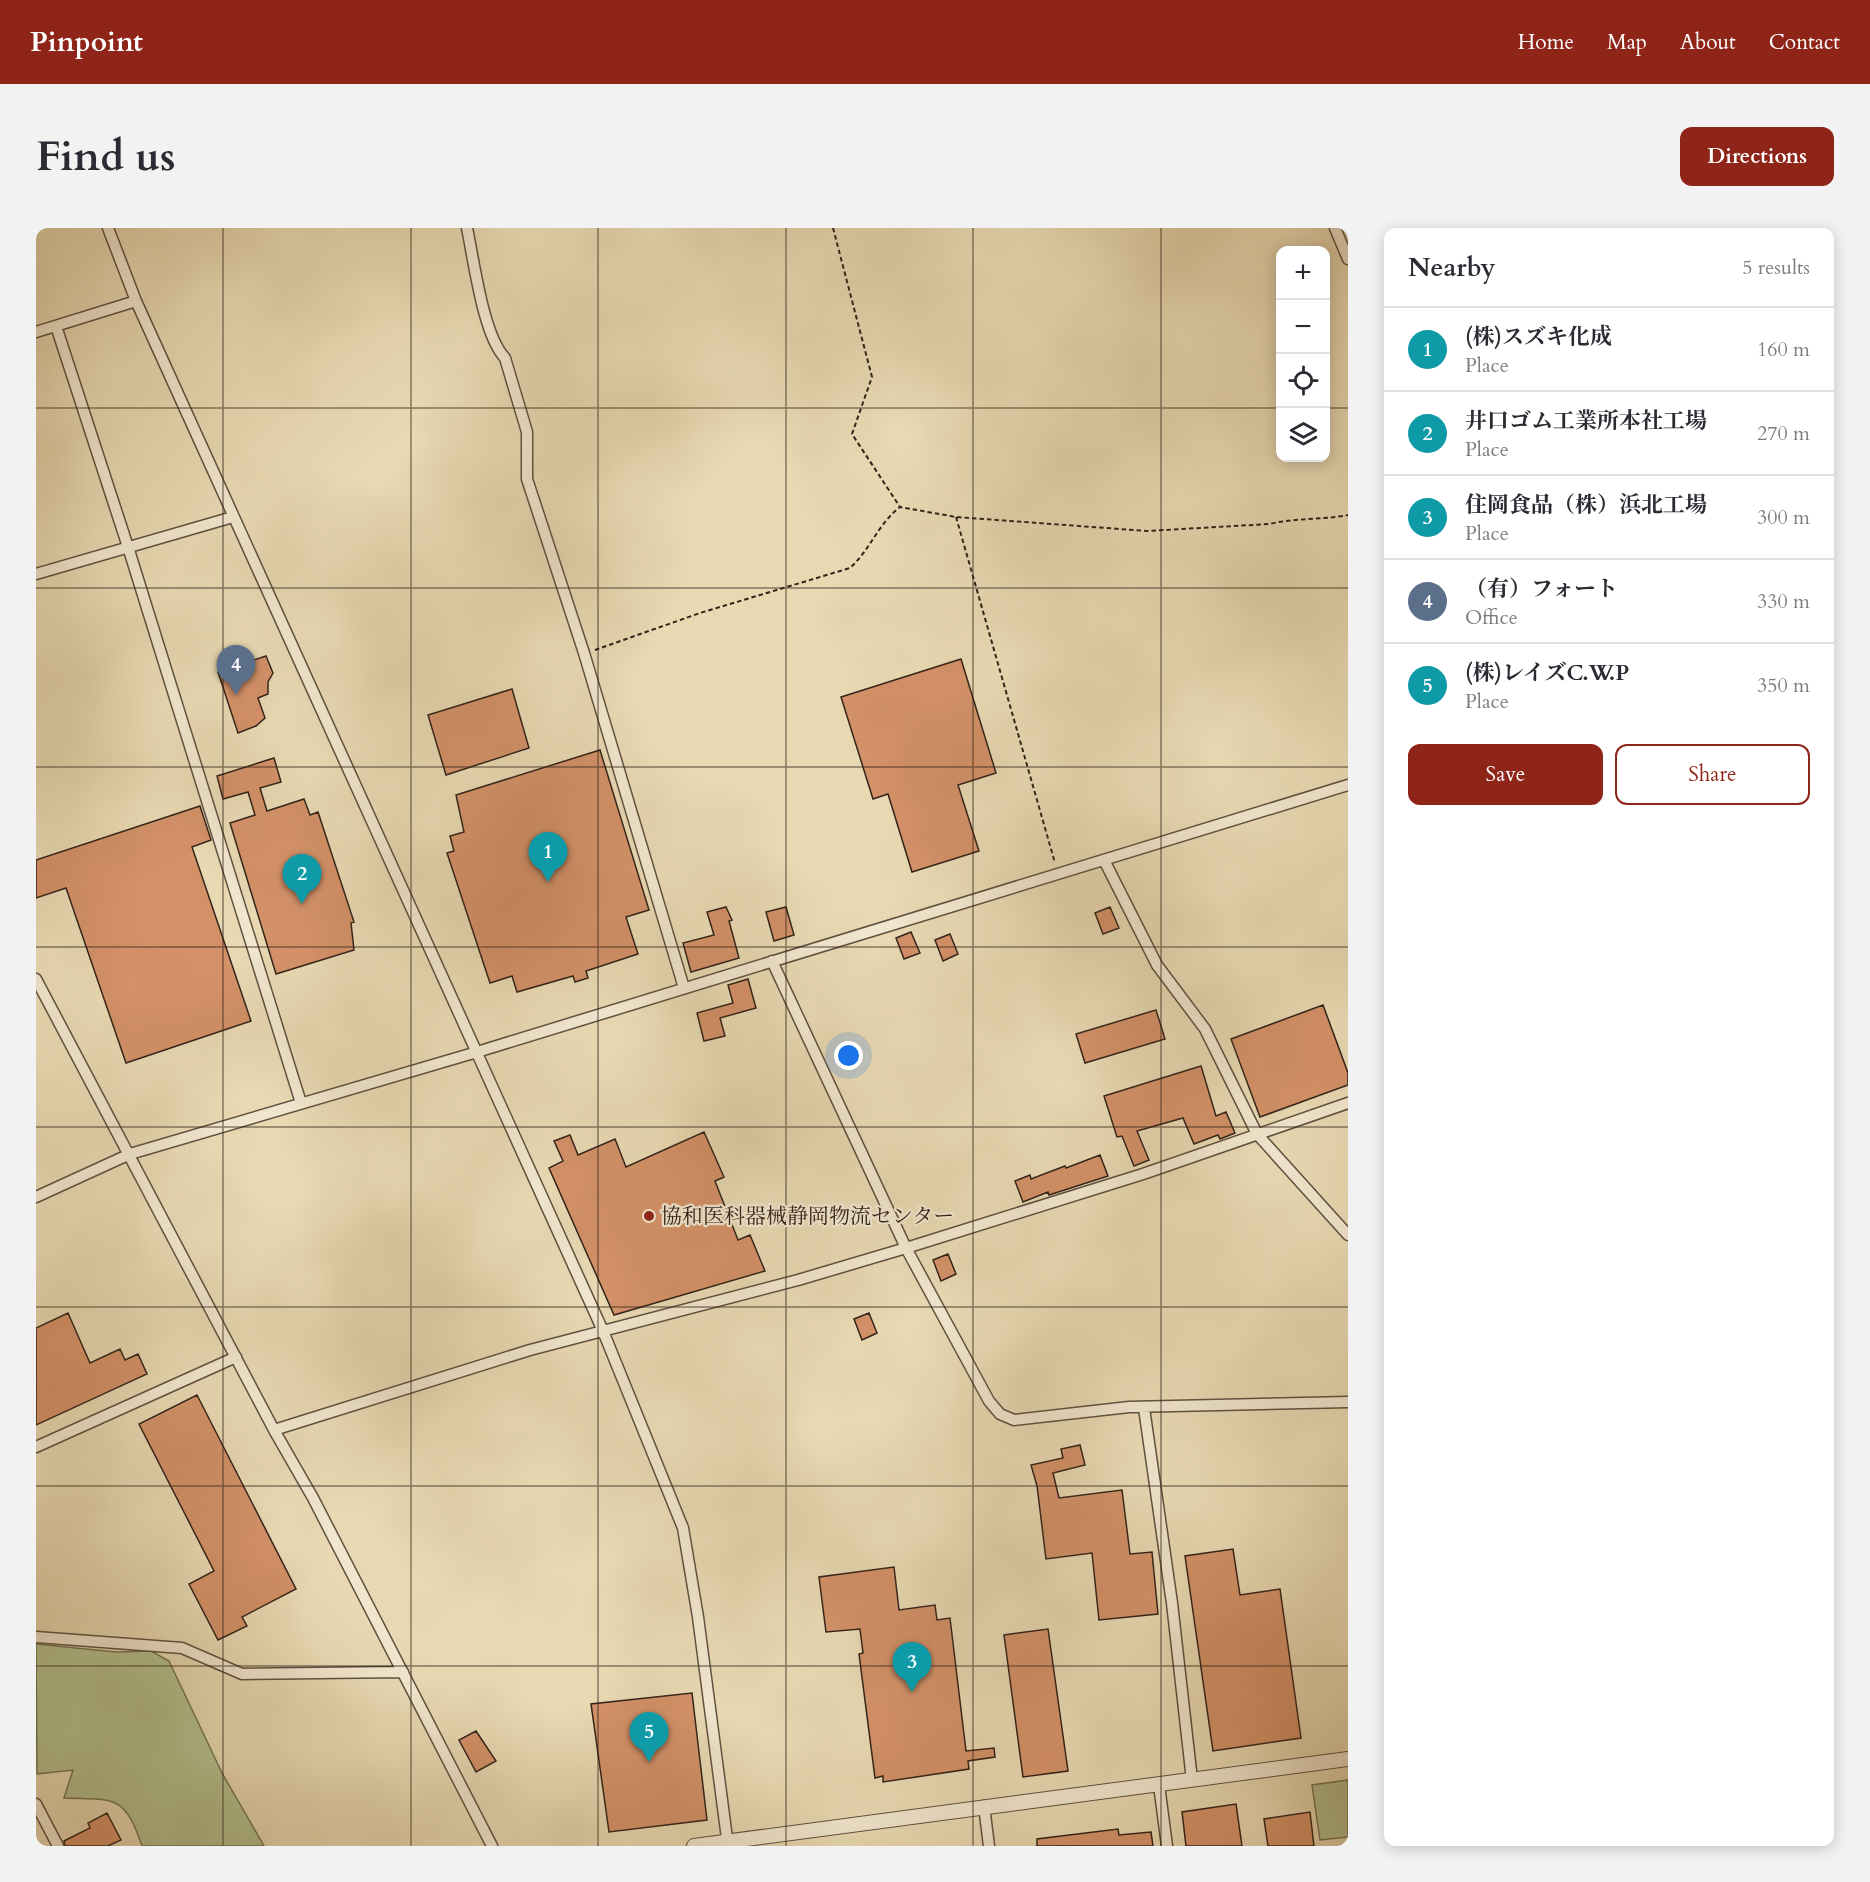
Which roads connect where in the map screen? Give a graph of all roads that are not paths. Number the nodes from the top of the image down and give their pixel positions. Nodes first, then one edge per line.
1 (108, 228) edge
2 (467, 228) edge
3 (1335, 228) edge
4 (1348, 259) edge
5 (136, 301) junction
6 (56, 326) junction
7 (36, 332) edge
8 (233, 517) junction
9 (129, 547) junction
10 (36, 574) edge
11 (1348, 785) edge
12 (1104, 860) junction
13 (772, 962) junction
14 (36, 979) edge
15 (684, 988) junction
16 (477, 1052) junction
17 (1348, 1103) edge
18 (301, 1104) junction
19 (1257, 1134) junction
20 (130, 1154) junction
21 (36, 1197) edge
22 (1348, 1235) edge
23 (906, 1248) junction
24 (603, 1331) junction
25 (236, 1357) junction
26 (1348, 1402) edge
27 (1144, 1407) junction
28 (274, 1430) junction
29 (36, 1447) edge
30 (36, 1636) edge
31 (403, 1672) junction
32 (1348, 1759) edge
33 (1192, 1780) junction
34 (1159, 1785) junction
35 (36, 1804) edge
36 (984, 1806) junction
37 (728, 1844) edge
38 (58, 1846) edge
39 (492, 1846) edge
40 (694, 1846) edge
41 (989, 1846) edge
42 (1167, 1846) edge

1 - 5 street
2 - 15 street
3 - 4 street
5 - 6 street
5 - 8 street
6 - 7 street
6 - 9 street
8 - 9 street
8 - 16 street
9 - 10 street
9 - 18 street
11 - 12 street
12 - 13 street
12 - 19 street
13 - 15 street
13 - 23 street
14 - 20 street
15 - 16 street
16 - 18 street
16 - 24 street
17 - 19 street
18 - 20 street
19 - 22 street
19 - 23 street
20 - 21 street
20 - 25 street
23 - 24 street
23 - 27 street
24 - 28 street
24 - 37 street
25 - 28 street
25 - 29 street
26 - 27 street
27 - 33 street
28 - 31 street
30 - 31 street
31 - 39 street
32 - 33 street
33 - 34 street
34 - 36 street
34 - 42 street
35 - 38 street
36 - 37 street
36 - 41 street
37 - 40 street

